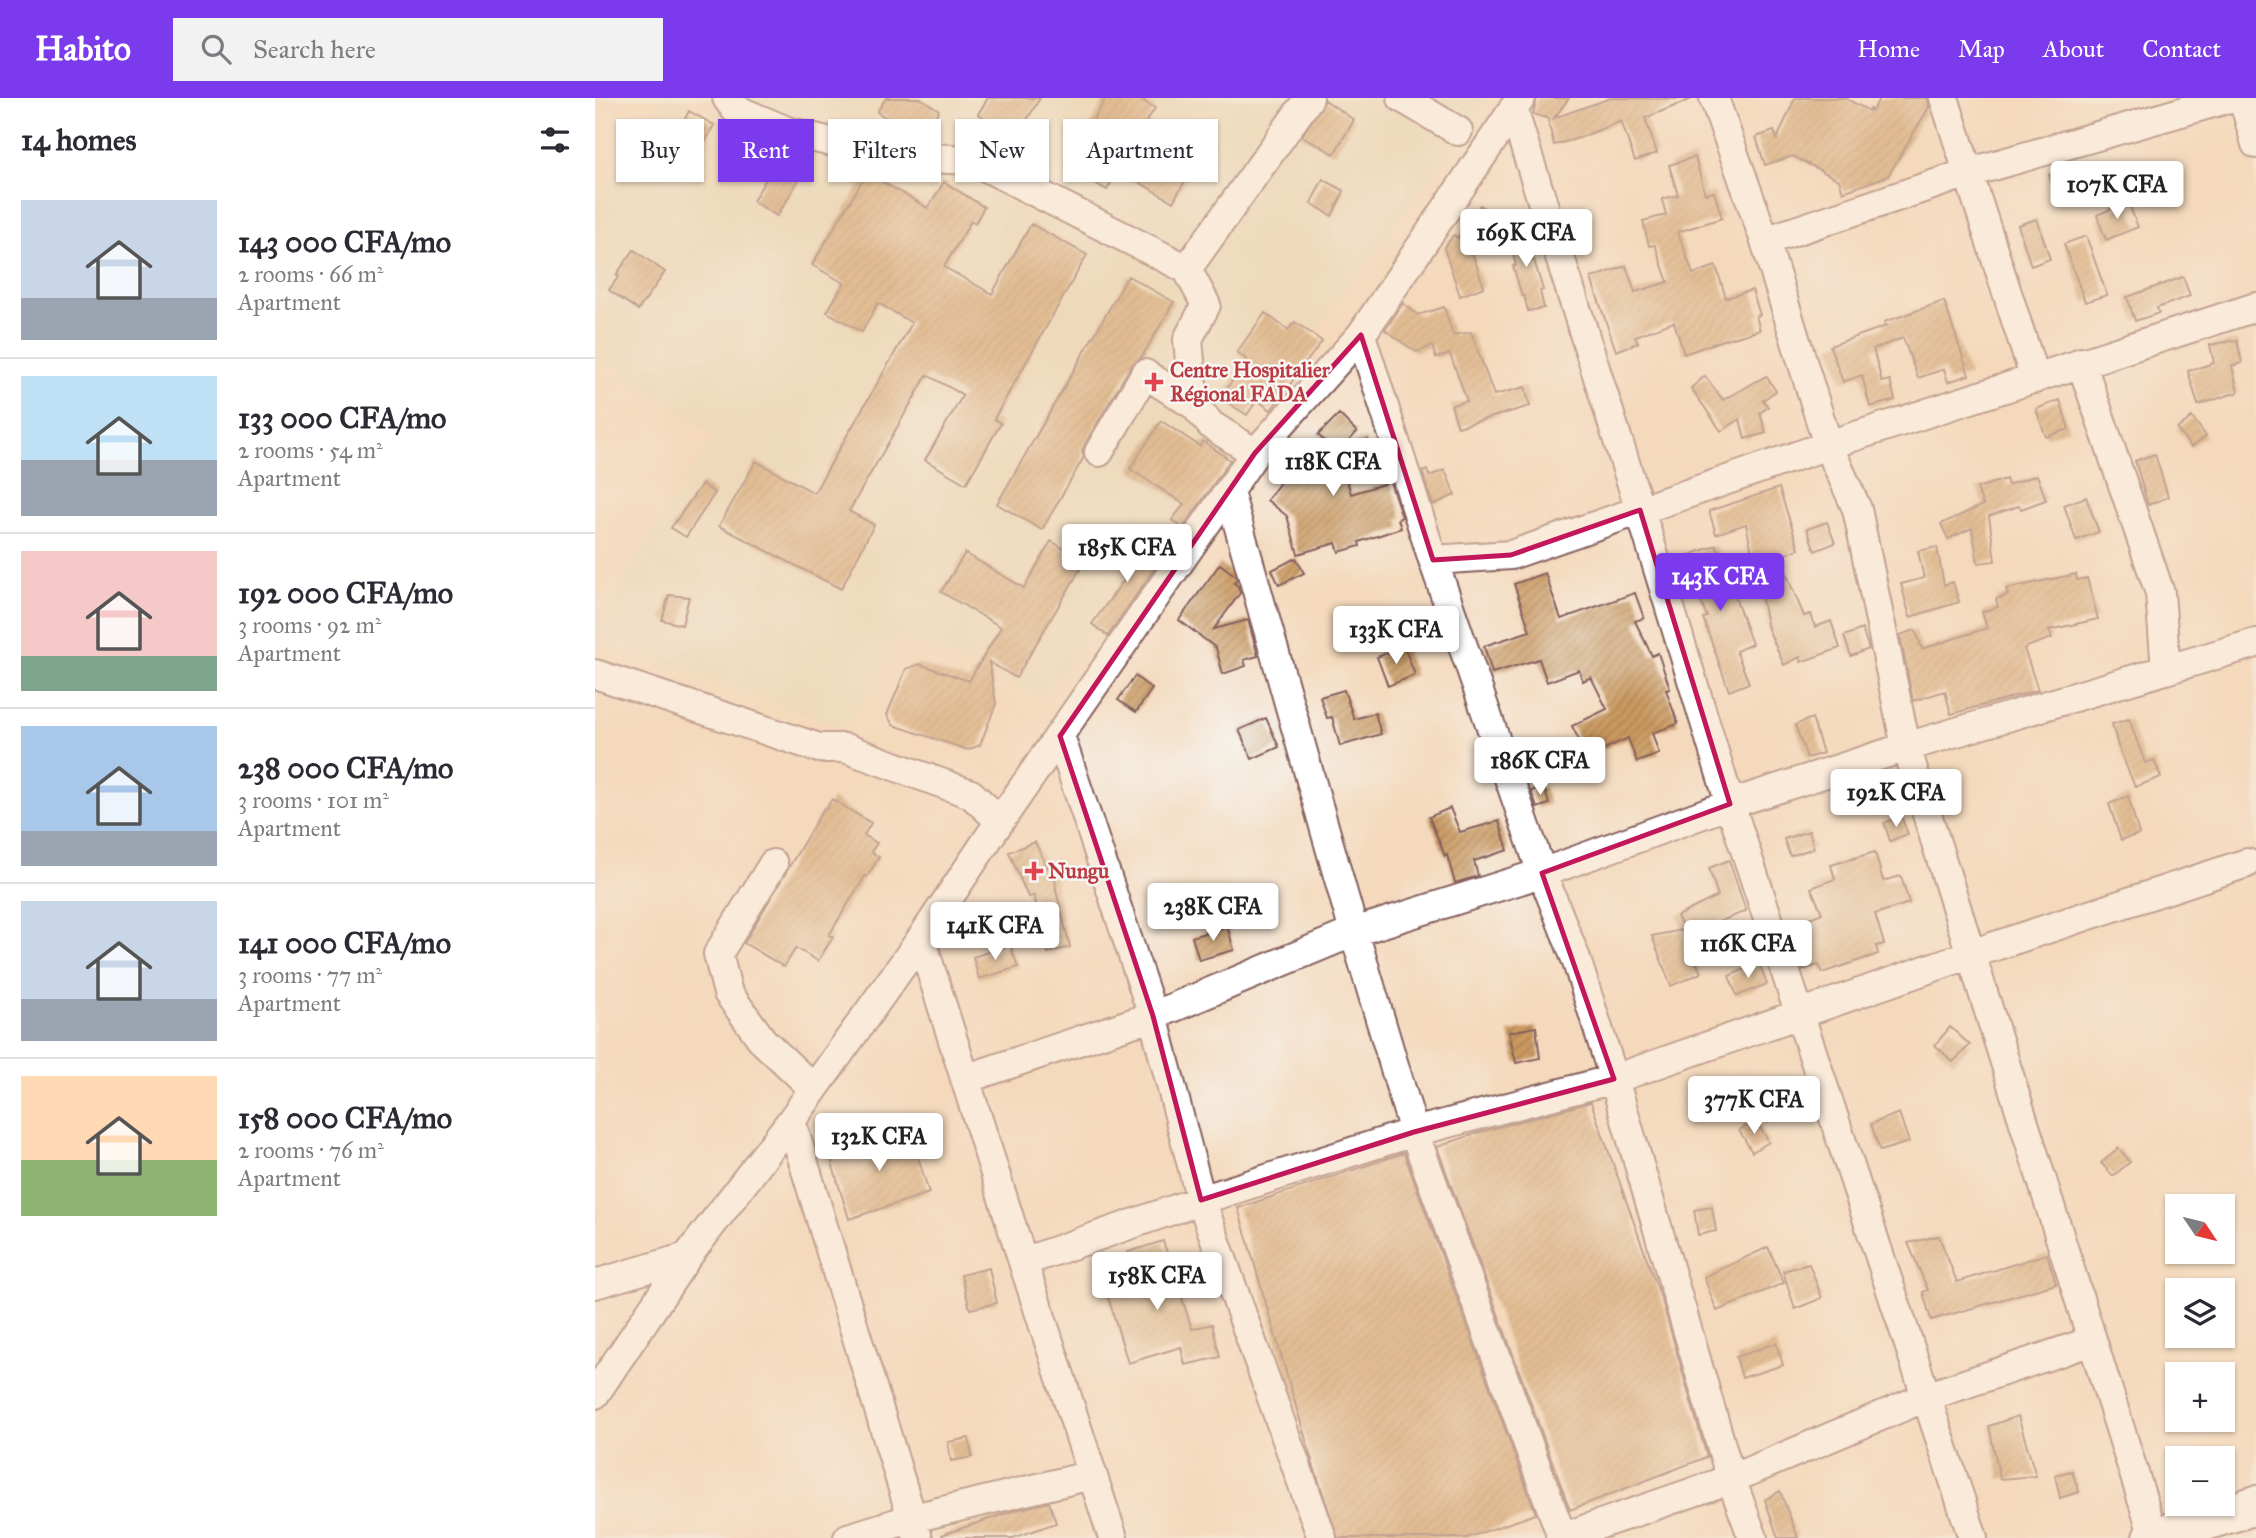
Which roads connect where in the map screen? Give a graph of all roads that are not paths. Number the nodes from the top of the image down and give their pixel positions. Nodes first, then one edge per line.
1 (1309, 98) edge
2 (1402, 98) edge
3 (1714, 98) edge
4 (1944, 98) edge
5 (2230, 98) edge
6 (2243, 98) edge
7 (725, 102) edge
8 (1517, 103) edge
9 (1458, 131) dead end
10 (2256, 144) edge
11 (1968, 173) junction
12 (1765, 241) junction
13 (1187, 269) junction
14 (2256, 307) edge
15 (1361, 335) junction
16 (2081, 362) junction
17 (2035, 379) junction
18 (1194, 405) junction
19 (1828, 445) junction
20 (1099, 452) dead end
21 (1255, 453) junction
22 (1229, 492) junction
23 (1640, 510) junction
24 (1433, 560) junction
25 (2256, 643) edge
26 (2166, 670) junction
27 (595, 674) edge
28 (1059, 736) junction
29 (1906, 747) junction
30 (1730, 804) junction
31 (1000, 821) junction
32 (2247, 863) dead end
33 (773, 864) dead end
34 (1542, 873) junction
35 (1354, 932) junction
36 (921, 939) junction
37 (1971, 954) junction
38 (1801, 1015) junction
39 (1153, 1016) junction
40 (965, 1079) junction
41 (1614, 1079) junction
42 (814, 1088) junction
43 (790, 1121) junction
44 (1414, 1132) junction
45 (1201, 1200) junction
46 (687, 1257) junction
47 (1023, 1262) junction
48 (595, 1284) edge
49 (2092, 1341) junction
50 (595, 1394) edge
51 (1926, 1397) junction
52 (1092, 1475) junction
53 (1731, 1479) junction
54 (2256, 1505) edge
55 (916, 1528) edge
56 (848, 1538) edge
57 (1113, 1538) edge
58 (1322, 1538) edge
59 (1561, 1538) edge
60 (1753, 1538) edge
61 (1973, 1538) edge
62 (2153, 1538) edge

1 - 13 street
2 - 9 street
3 - 12 street
4 - 11 street
5 - 11 street
6 - 10 street
7 - 13 street
8 - 15 street
8 - 23 street
11 - 12 street
11 - 17 street
12 - 19 street
13 - 18 street
14 - 16 street
15 - 21 street
15 - 24 street
16 - 17 street
16 - 26 street
17 - 19 street
18 - 20 street
18 - 21 street
19 - 23 street
19 - 29 street
21 - 22 street
22 - 28 street
22 - 35 street
23 - 24 street
23 - 30 street
24 - 34 street
25 - 26 street
26 - 29 street
27 - 31 street
28 - 31 street
28 - 39 street
29 - 30 street
29 - 37 street
30 - 34 street
30 - 38 street
31 - 36 street
32 - 37 street
33 - 42 street
34 - 35 street
34 - 41 street
35 - 39 street
35 - 44 street
36 - 40 street
36 - 42 street
37 - 38 street
37 - 49 street
38 - 41 street
38 - 51 street
39 - 40 street
39 - 45 street
40 - 47 street
41 - 44 street
41 - 53 street
42 - 43 street
43 - 46 street
43 - 55 street
44 - 45 street
44 - 59 street
45 - 47 street
45 - 58 street
46 - 48 street
46 - 50 street
47 - 52 street
49 - 51 street
49 - 62 street
51 - 53 street
51 - 61 street
52 - 55 street
52 - 57 street
53 - 59 street
53 - 60 street
54 - 62 highway
55 - 56 street

